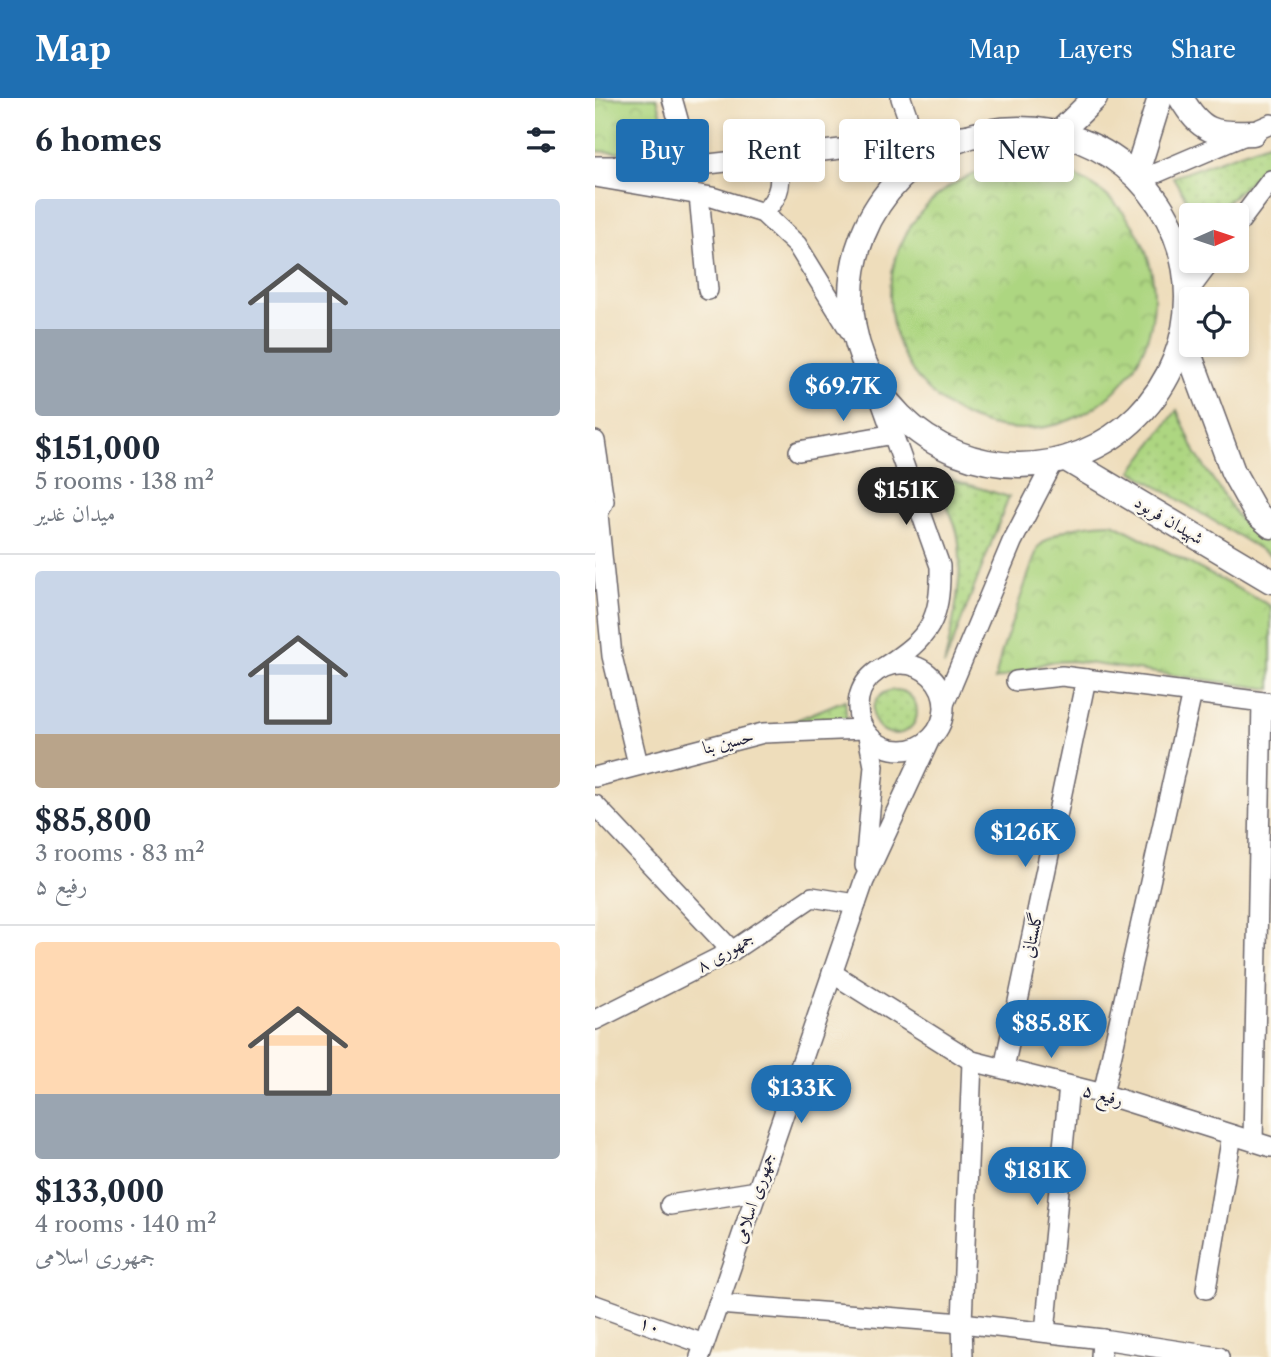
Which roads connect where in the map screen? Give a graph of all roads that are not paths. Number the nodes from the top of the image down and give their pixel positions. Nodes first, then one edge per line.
1 (672, 98) edge
2 (901, 98) edge
3 (1095, 98) edge
4 (1160, 98) edge
5 (1181, 98) edge
6 (678, 119) edge
7 (908, 119) edge
8 (1073, 119) edge
9 (1262, 129) edge
10 (972, 134) joint
11 (960, 136) edge
12 (1074, 139) edge
13 (595, 166) edge
14 (616, 166) edge
15 (595, 177) edge
16 (1138, 178) junction
17 (1271, 180) edge
18 (778, 182) edge
19 (699, 195) junction
20 (1249, 209) edge
21 (763, 213) junction
22 (1186, 287) edge
23 (708, 290) dead end
24 (858, 344) junction
25 (1179, 347) edge
26 (1190, 357) edge
27 (875, 384) junction
28 (894, 434) junction
29 (595, 441) edge
30 (799, 451) dead end
31 (1060, 460) junction
32 (1271, 526) edge
33 (1271, 581) edge
34 (884, 667) junction
35 (1086, 679) junction
36 (1016, 681) dead end
37 (1192, 693) junction
38 (1267, 702) edge
39 (944, 704) junction
40 (866, 732) junction
41 (929, 741) junction
42 (638, 764) junction
43 (595, 777) edge
44 (595, 805) edge
45 (864, 881) junction
46 (856, 904) junction
47 (732, 951) junction
48 (832, 973) junction
49 (595, 1020) edge
50 (972, 1061) junction
51 (1005, 1069) junction
52 (1069, 1086) junction
53 (1103, 1094) junction
54 (1232, 1135) junction
55 (1262, 1144) edge
56 (757, 1191) junction
57 (670, 1205) dead end
58 (1206, 1289) dead end
59 (718, 1304) junction
60 (595, 1305) edge
61 (962, 1323) junction
62 (1045, 1332) junction
63 (1101, 1348) edge
64 (702, 1351) edge
65 (963, 1357) edge
66 (1219, 1357) edge

1 - 6 street
2 - 7 street
3 - 8 main road
4 - 16 main road
5 - 9 main road
9 - 16 street
10 - 11 street
10 - 24 main road
12 - 16 main road
13 - 14 street
15 - 19 street
16 - 22 main road
17 - 20 street
18 - 21 street
19 - 21 street
19 - 23 street
21 - 24 street
24 - 27 main road
25 - 31 main road
26 - 32 main road
27 - 28 street
27 - 31 main road
28 - 30 street
28 - 34 street
29 - 42 street
31 - 33 main road, شهيدان فربود
31 - 39 street
34 - 39 street
34 - 40 street
35 - 36 street
35 - 37 street
35 - 51 street, گلستانی
37 - 38 street
37 - 53 street
38 - 55 street
39 - 41 street
40 - 41 street
40 - 42 street, حسین بنا
40 - 45 street
41 - 45 street
42 - 43 street, حسین بنا
44 - 47 street
45 - 46 street, جمهوری اسلامی
46 - 47 street, جمهوری ۸
46 - 48 street, جمهوری اسلامی
47 - 49 street, جمهوری ۸
48 - 50 street, رفیع ۵
48 - 56 street, جمهوری اسلامی
50 - 51 street, رفیع ۵
50 - 61 street
51 - 52 street, رفیع ۵
52 - 53 street, رفیع ۵
52 - 62 street
53 - 54 street, رفیع ۵
54 - 55 street, رفیع ۵
54 - 58 street
56 - 57 street
56 - 59 street, جمهوری اسلامی
59 - 61 street
59 - 64 street, جمهوری اسلامی
60 - 64 street, ۱۰
61 - 62 street
61 - 65 street
62 - 63 street
63 - 66 street

